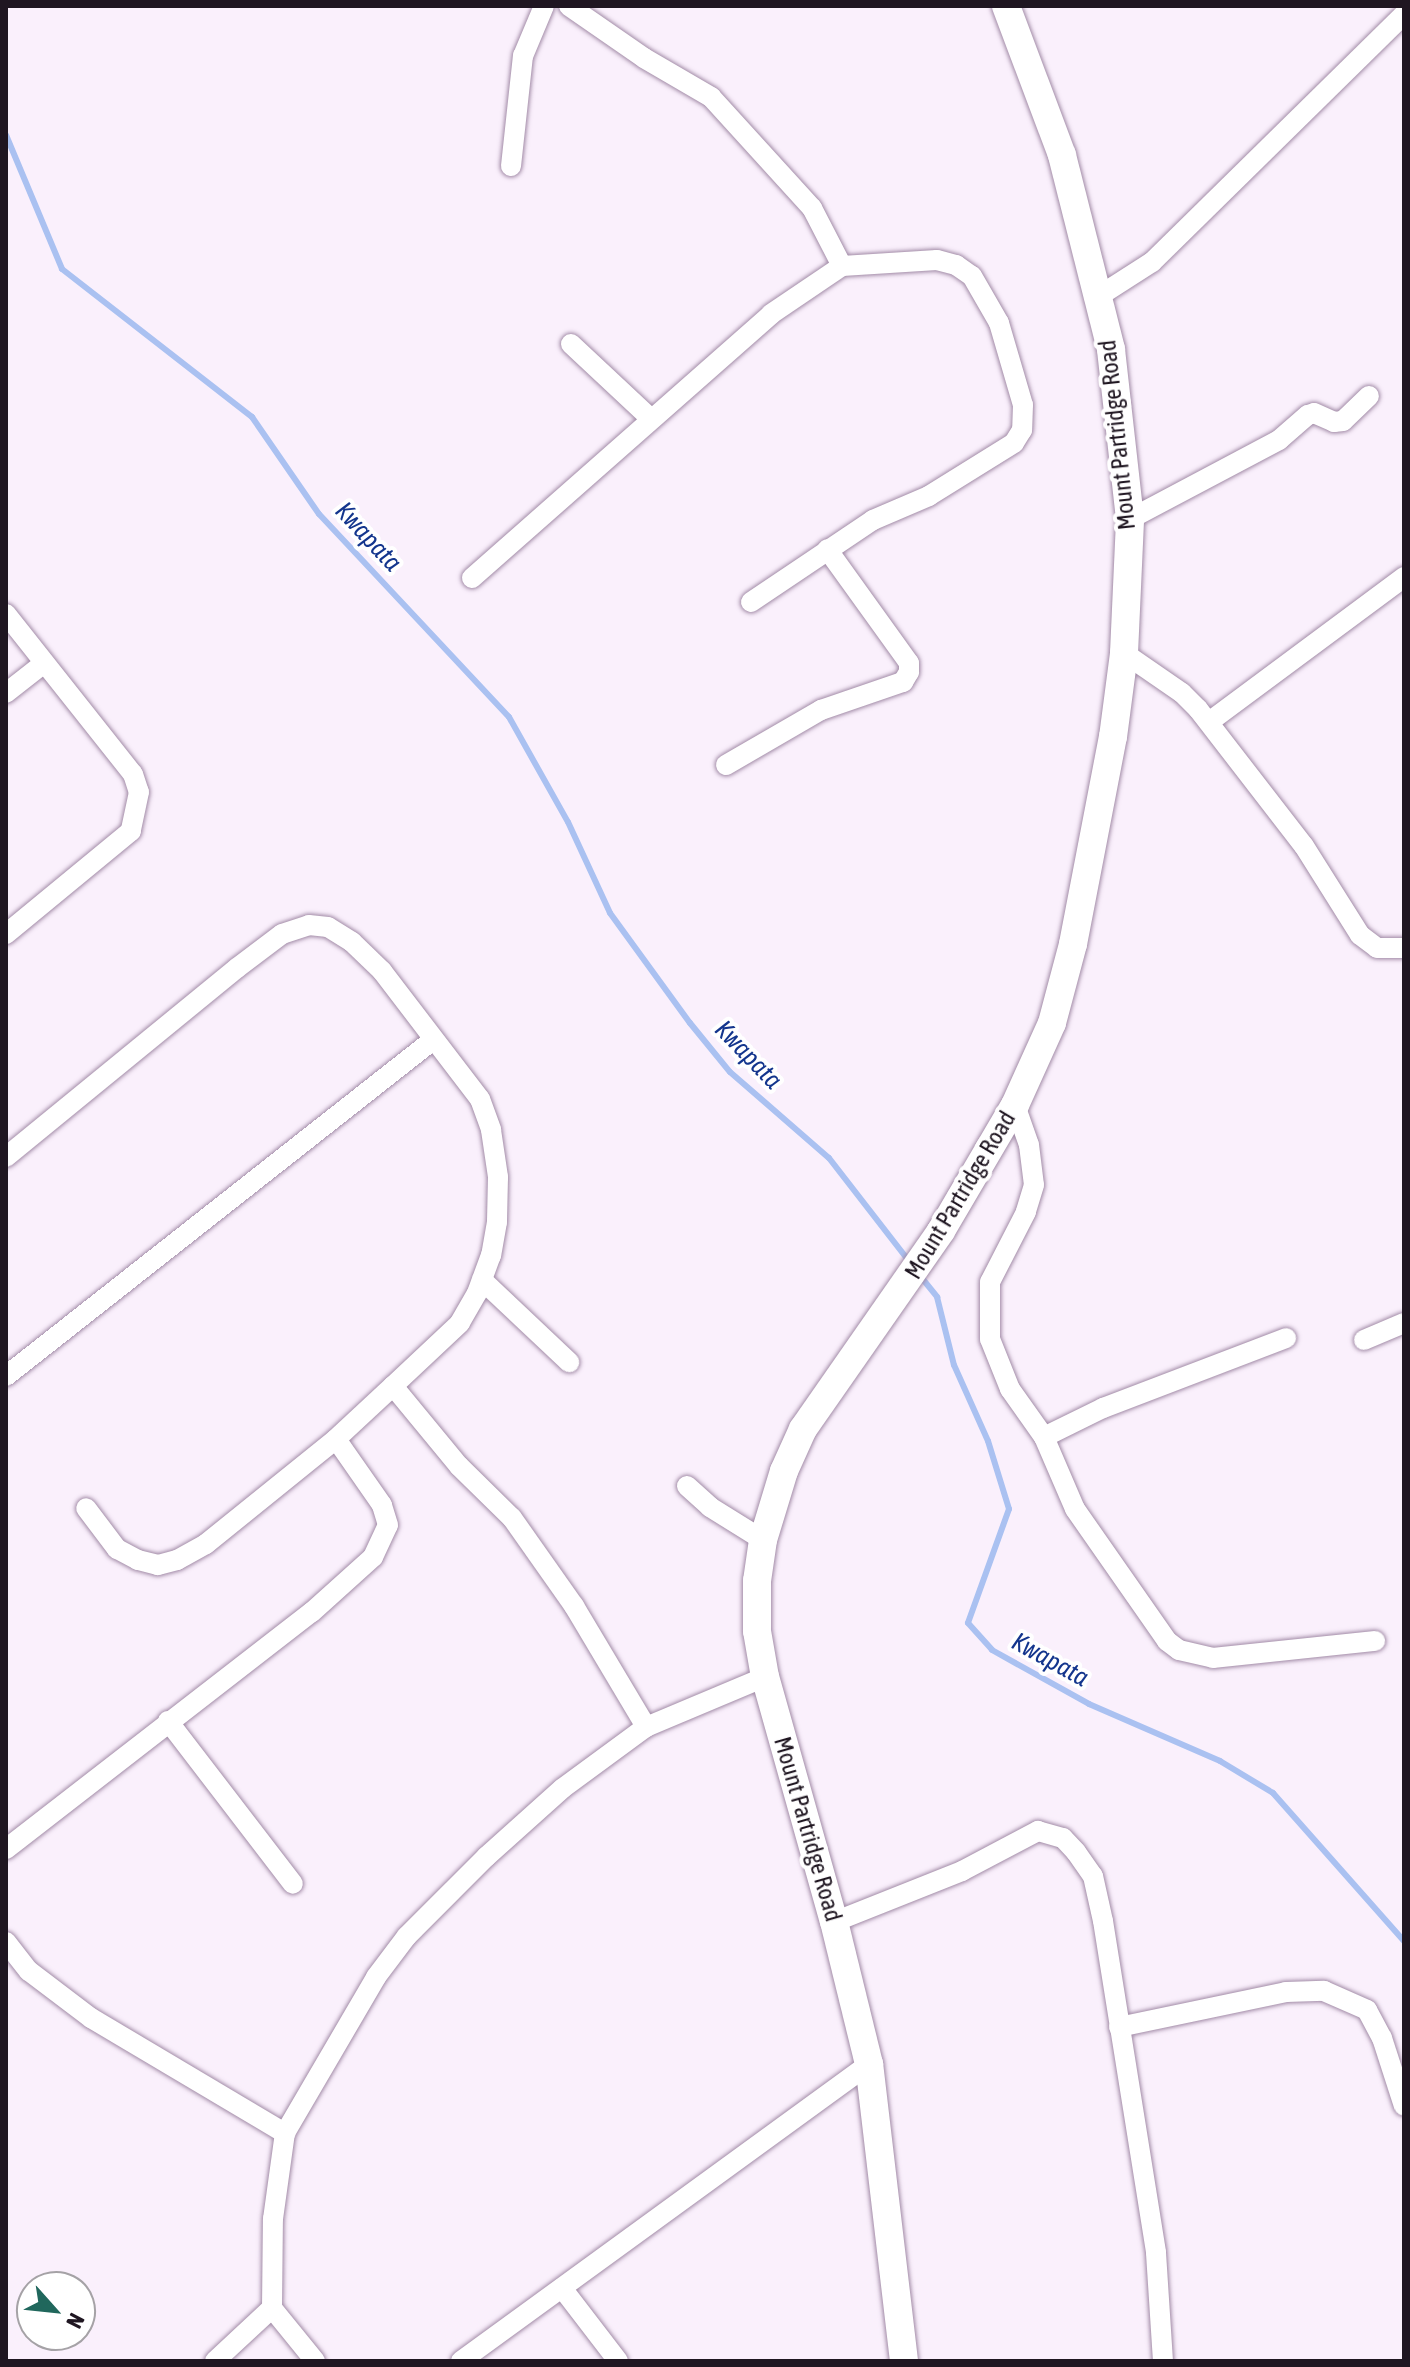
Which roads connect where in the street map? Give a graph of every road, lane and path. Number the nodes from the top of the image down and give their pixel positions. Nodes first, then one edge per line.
1 (544, 6) edge
2 (569, 6) edge
3 (1006, 6) edge
4 (1404, 14) edge
5 (511, 166) dead end
6 (842, 266) junction
7 (1099, 296) junction
8 (571, 344) dead end
9 (1369, 396) dead end
10 (650, 418) junction
11 (1130, 519) junction
12 (827, 549) junction
13 (1404, 577) edge
14 (472, 578) dead end
15 (751, 602) dead end
16 (6, 614) edge
17 (1124, 653) junction
18 (43, 664) junction
19 (6, 693) edge
20 (1209, 722) junction
21 (726, 765) dead end
22 (6, 934) edge
23 (1404, 948) edge
24 (433, 1040) junction
25 (1015, 1105) junction
26 (6, 1157) edge
27 (482, 1280) junction
28 (1404, 1323) edge
29 (1286, 1338) dead end
30 (1364, 1340) dead end
31 (569, 1362) dead end
32 (6, 1376) edge
33 (393, 1386) junction
34 (1044, 1437) junction
35 (336, 1439) junction
36 (687, 1486) dead end
37 (86, 1508) dead end
38 (763, 1540) junction
39 (1375, 1641) dead end
40 (765, 1677) junction
41 (168, 1721) junction
42 (646, 1727) junction
43 (6, 1849) edge
44 (293, 1884) dead end
45 (834, 1922) junction
46 (6, 1942) edge
47 (1119, 2027) junction
48 (869, 2064) junction
49 (1404, 2106) edge
50 (285, 2133) junction
51 (562, 2288) junction
52 (272, 2308) junction
53 (215, 2361) edge
54 (315, 2361) edge
55 (461, 2361) edge
56 (618, 2361) edge
57 (904, 2361) edge
58 (1163, 2361) edge

1 - 5 street
2 - 6 street
3 - 7 street, Mount Partridge Road
4 - 7 street
6 - 10 street
6 - 12 street
7 - 11 street, Mount Partridge Road
8 - 10 street
9 - 11 street
10 - 14 street
11 - 17 street, Mount Partridge Road
12 - 15 street
12 - 21 street
13 - 20 street
16 - 18 street
17 - 20 street
17 - 25 street, Mount Partridge Road
18 - 19 street
18 - 22 street
20 - 23 street
24 - 26 street
24 - 27 street
24 - 32 street
25 - 34 street
25 - 38 street, Mount Partridge Road
27 - 31 street
27 - 33 street
28 - 30 street
29 - 34 street
33 - 35 street
33 - 42 street
34 - 39 street
35 - 37 street
35 - 41 street
36 - 38 street
38 - 40 street, Mount Partridge Road
40 - 42 street
40 - 45 street, Mount Partridge Road
41 - 43 street
41 - 44 street
42 - 50 street
45 - 47 street
45 - 48 street, Mount Partridge Road
46 - 50 street
47 - 49 street
47 - 58 street
48 - 51 street
48 - 57 street, Mount Partridge Road
50 - 52 street
51 - 55 street
51 - 56 street
52 - 53 street
52 - 54 street

